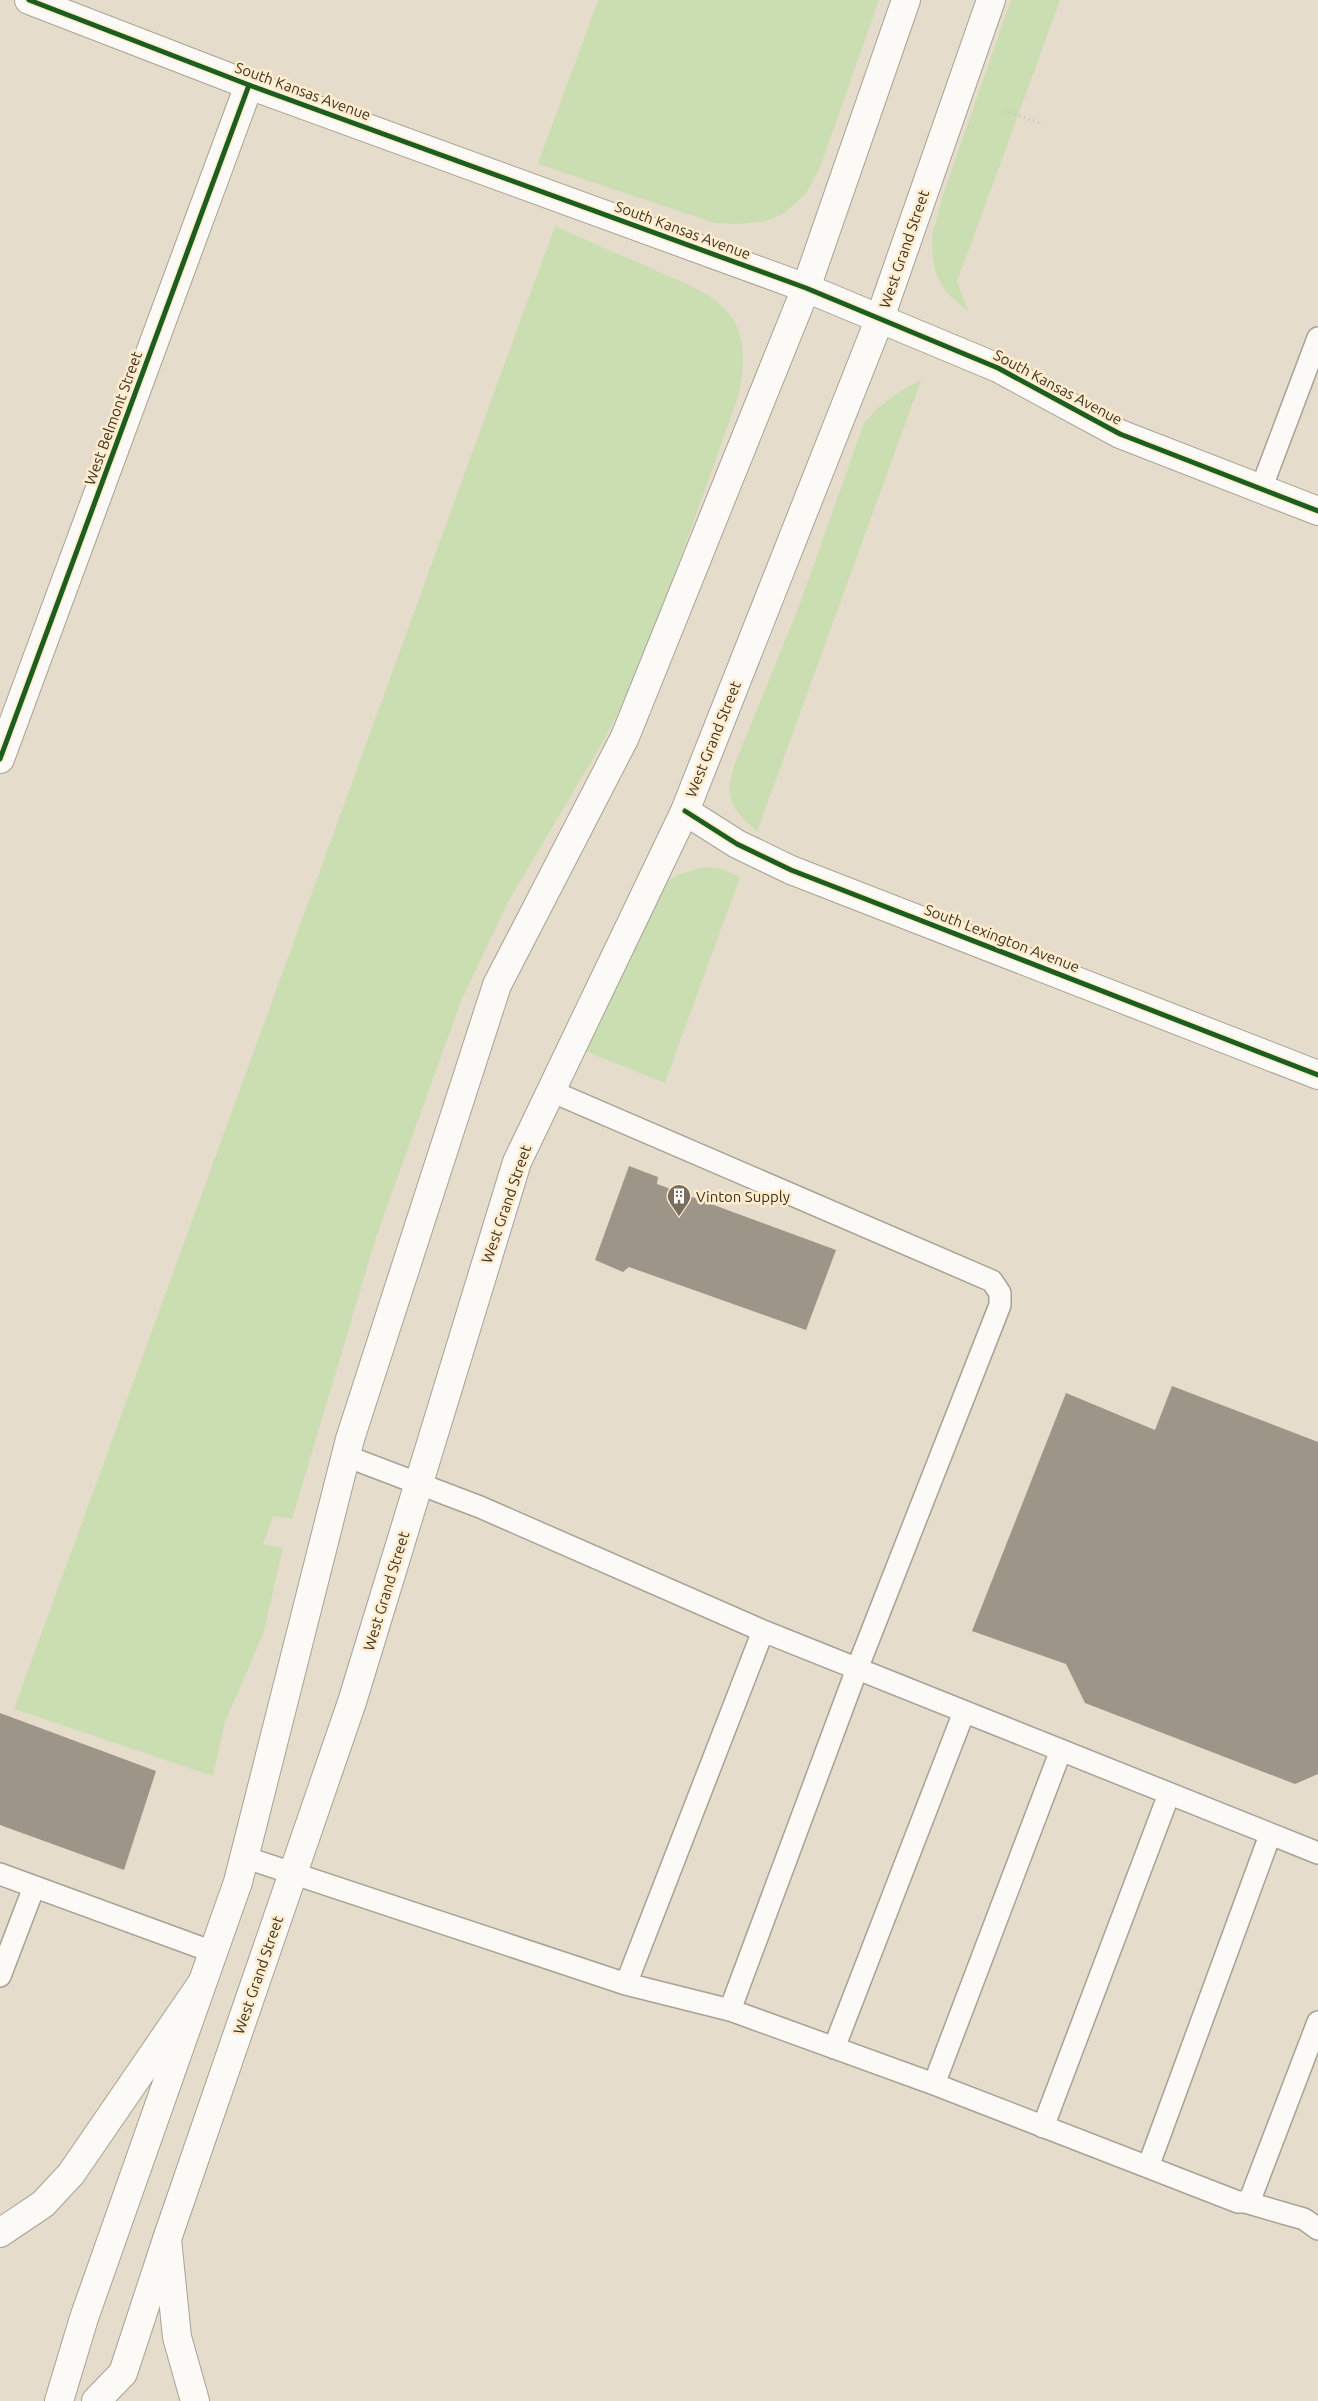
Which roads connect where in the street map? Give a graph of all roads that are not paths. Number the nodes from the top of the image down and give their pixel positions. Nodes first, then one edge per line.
1 (29, 0) edge
2 (906, 0) edge
3 (991, 0) edge
4 (249, 85) junction
5 (806, 288) junction
6 (880, 318) junction
7 (1318, 338) edge
8 (1261, 489) junction
9 (1318, 511) edge
10 (0, 759) edge
11 (685, 811) junction
12 (1318, 1075) edge
13 (551, 1091) junction
14 (346, 1456) junction
15 (419, 1483) junction
16 (763, 1631) junction
17 (857, 1669) junction
18 (964, 1712) junction
19 (1061, 1750) junction
20 (1169, 1794) junction
21 (1270, 1835) junction
22 (1318, 1853) edge
23 (244, 1857) junction
24 (293, 1873) junction
25 (0, 1874) edge
26 (34, 1887) junction
27 (213, 1952) junction
28 (0, 1976) edge
29 (202, 1983) junction
30 (626, 1984) junction
31 (730, 2010) junction
32 (1318, 2022) edge
33 (834, 2048) junction
34 (934, 2084) junction
35 (1043, 2127) junction
36 (1148, 2168) junction
37 (1245, 2202) junction
38 (1318, 2229) edge
39 (0, 2233) edge
40 (166, 2239) junction
41 (60, 2401) edge
42 (96, 2401) edge
43 (195, 2401) edge

1 - 4 main road, South Kansas Avenue
2 - 5 main road
3 - 6 main road, West Grand Street
4 - 5 main road, South Kansas Avenue
4 - 10 main road, West Belmont Street
5 - 6 main road, South Kansas Avenue
5 - 14 main road
6 - 8 main road, South Kansas Avenue
6 - 11 main road, West Grand Street
7 - 8 lane
8 - 9 main road, South Kansas Avenue
11 - 12 main road, South Lexington Avenue
11 - 13 main road, West Grand Street
13 - 15 main road, West Grand Street
13 - 17 lane
14 - 15 lane
14 - 23 main road
15 - 16 lane
15 - 24 main road, West Grand Street
16 - 17 lane
16 - 30 lane
17 - 18 lane
17 - 31 lane
18 - 19 lane
18 - 33 lane
19 - 20 lane
19 - 34 lane
20 - 21 lane
20 - 35 lane
21 - 22 lane
21 - 36 lane
23 - 24 lane
23 - 27 main road
24 - 30 lane
24 - 40 main road, West Grand Street
25 - 26 lane
26 - 27 lane
26 - 28 lane
27 - 29 main road
29 - 39 main road
29 - 41 main road
30 - 31 lane
31 - 33 lane
32 - 37 lane
33 - 34 lane
34 - 35 lane
35 - 36 lane
36 - 37 lane
37 - 38 lane
40 - 42 main road, West Grand Street
40 - 43 main road

